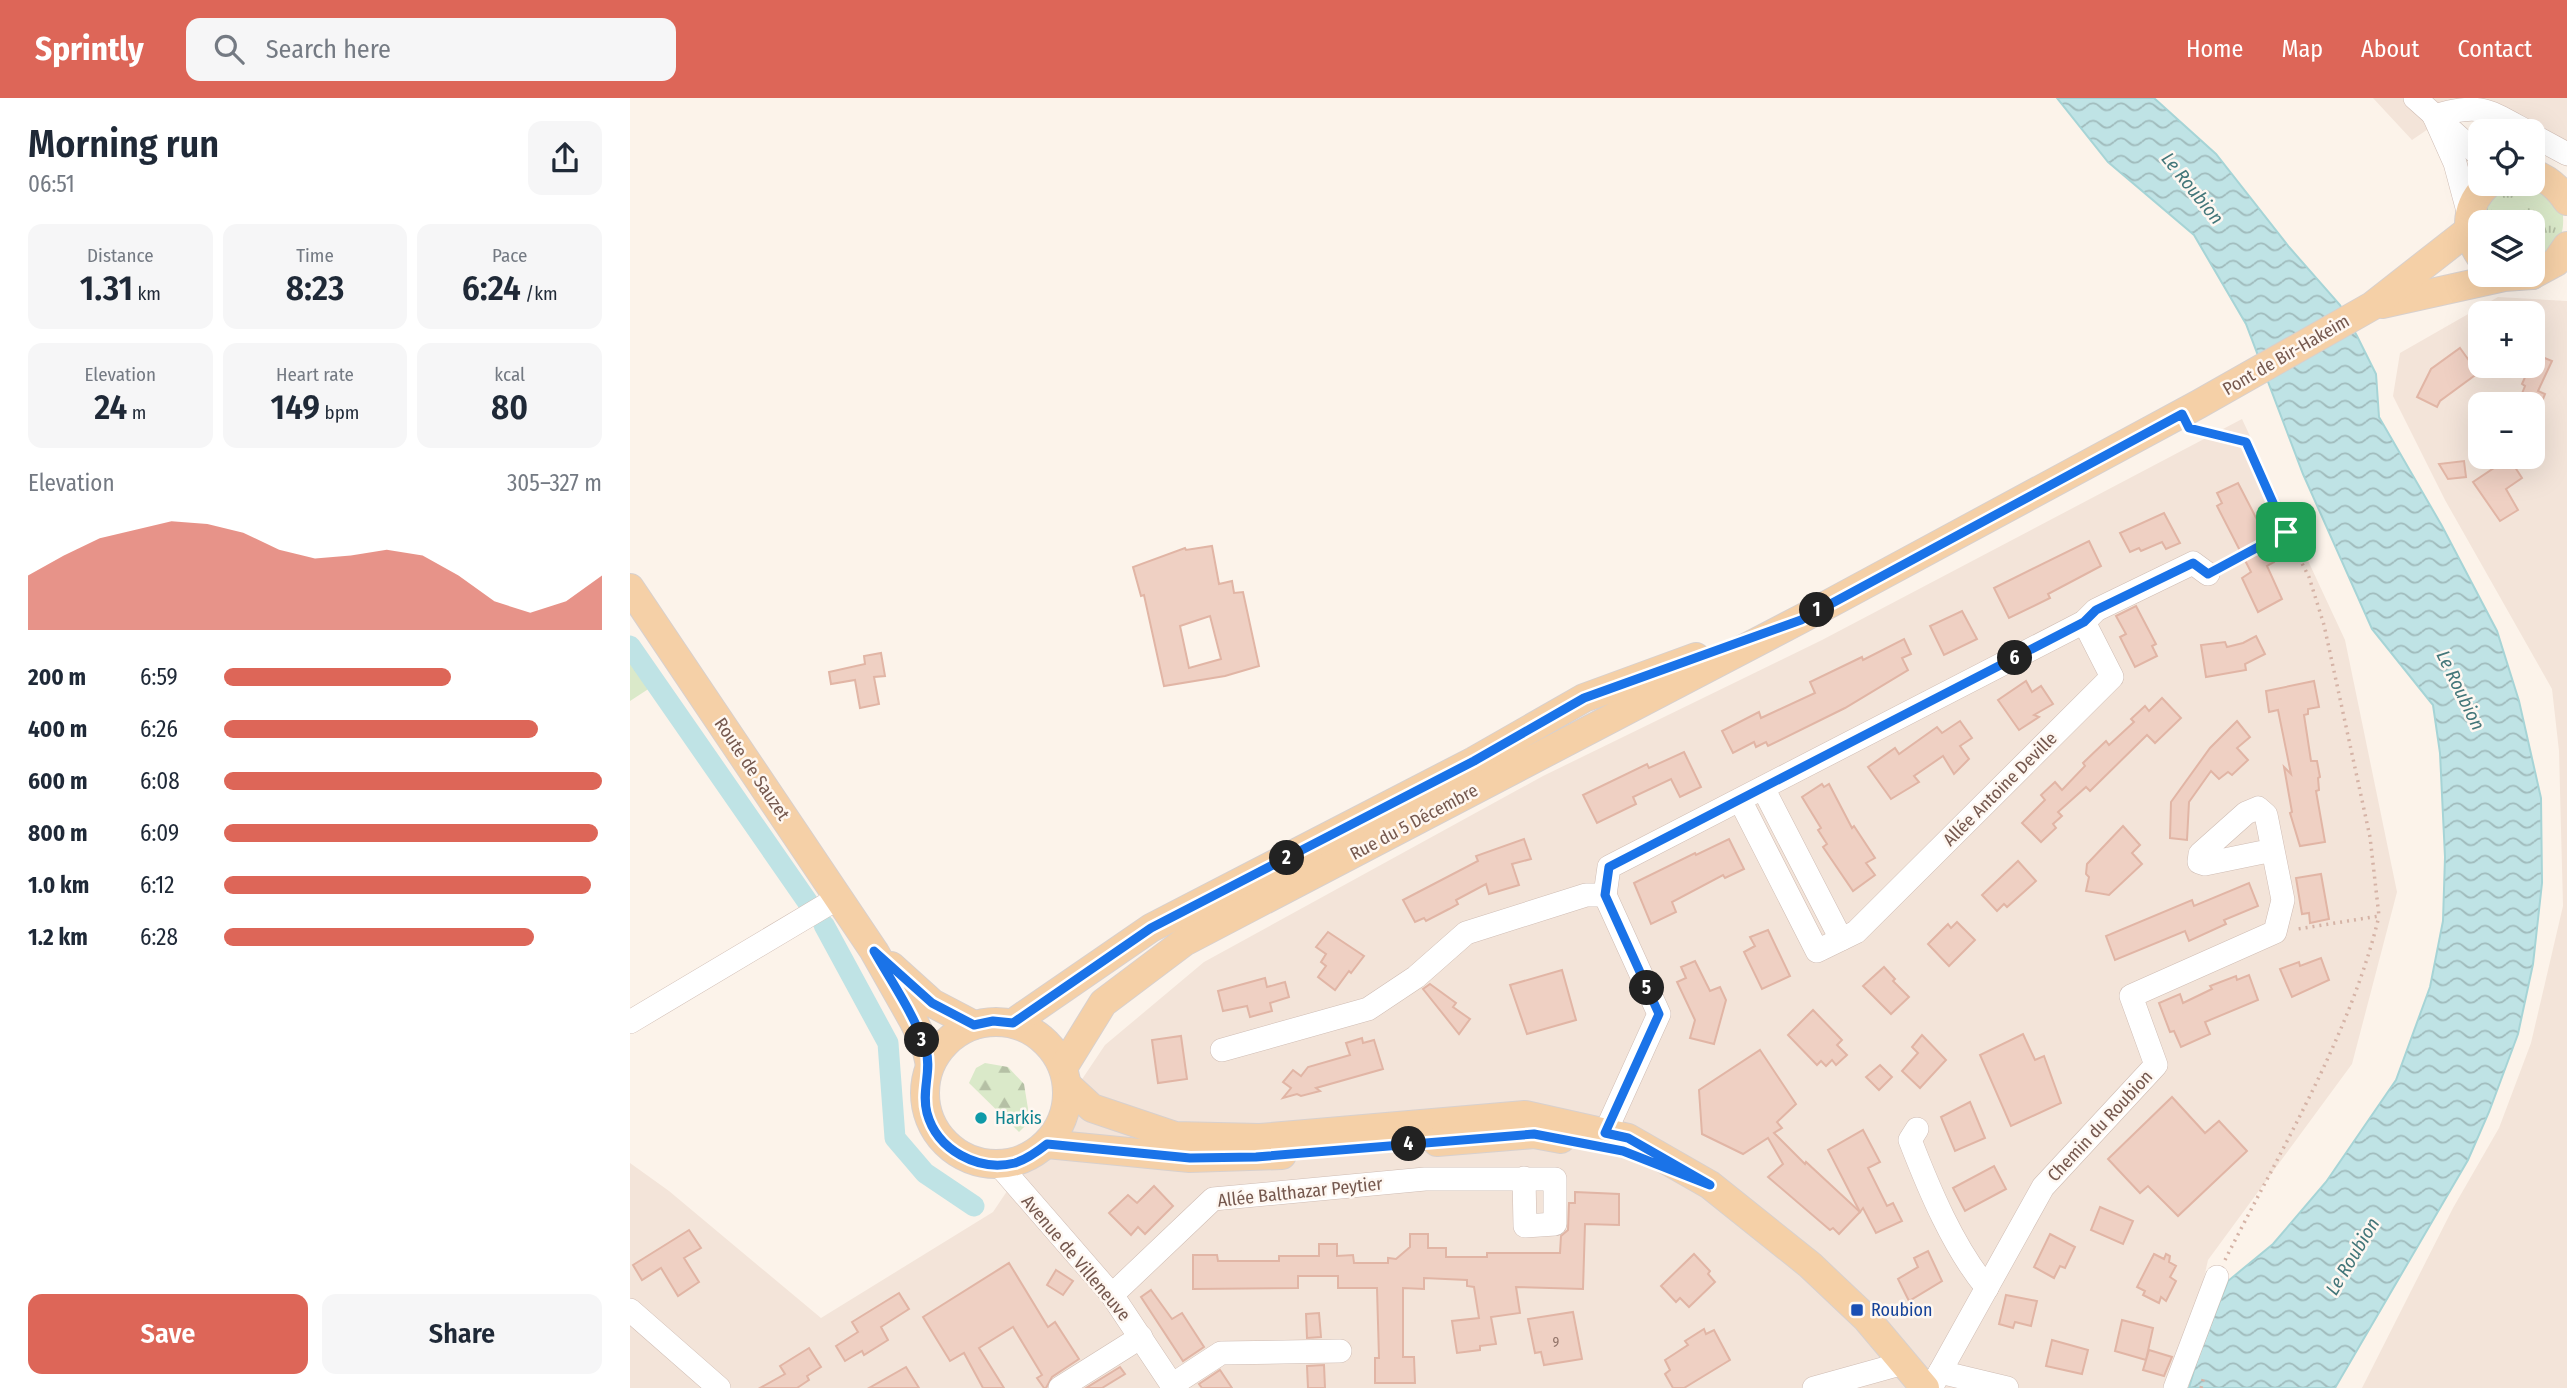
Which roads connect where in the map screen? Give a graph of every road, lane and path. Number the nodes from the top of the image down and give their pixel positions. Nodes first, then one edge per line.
1 (2415, 98) edge
2 (2434, 116) junction
3 (2503, 119) edge
4 (2545, 142) edge
5 (2468, 146) edge
6 (2567, 154) edge
7 (2545, 178) edge
8 (2567, 201) edge
9 (2468, 219) edge
10 (2468, 224) edge
11 (2567, 246) edge
12 (2545, 268) edge
13 (2469, 287) edge
14 (2372, 306) junction
15 (2191, 409) junction
16 (2286, 532) junction
17 (2208, 574) joint
18 (630, 588) edge
19 (1801, 620) junction
20 (2084, 622) junction
21 (1763, 788) junction
22 (1740, 800) junction
23 (2273, 850) dead end
24 (1605, 895) junction
25 (838, 898) junction
26 (2379, 916) junction
27 (2275, 932) junction
28 (1840, 939) junction
29 (874, 951) junction
30 (630, 1022) edge
31 (1013, 1023) junction
32 (974, 1025) junction
33 (1222, 1050) dead end
34 (930, 1065) junction
35 (1065, 1076) junction
36 (1917, 1129) dead end
37 (1605, 1133) junction
38 (1047, 1144) junction
39 (999, 1165) junction
40 (1524, 1178) dead end
41 (1710, 1185) junction
42 (2217, 1277) joint
43 (1987, 1287) junction
44 (1112, 1295) junction
45 (630, 1310) edge
46 (1141, 1338) junction
47 (1340, 1351) dead end
48 (1904, 1363) junction
49 (1932, 1383) edge
50 (1173, 1386) edge
51 (719, 1388) edge
52 (1060, 1388) edge
53 (1814, 1388) edge
54 (2007, 1388) edge
55 (2175, 1388) edge

1 - 2 street
2 - 3 street
2 - 5 street
2 - 9 street
4 - 6 street
7 - 8 main road
10 - 14 main road
11 - 12 main road
13 - 14 main road
14 - 15 main road, Pont de Bir-Hakeim
15 - 16 path
15 - 19 main road, Rue du 5 Décembre
16 - 17 path
16 - 26 path
17 - 20 street
18 - 25 main road, Route de Sauzet
19 - 31 main road, Rue du 5 Décembre
19 - 35 main road, Rue du 5 Décembre
20 - 21 street
20 - 28 street, Allée Antoine Deville
21 - 22 street
21 - 28 street
22 - 24 street
22 - 28 street, Allée Antoine Deville
23 - 27 street
24 - 33 street
24 - 37 street
25 - 29 main road, Route de Sauzet
25 - 30 street
26 - 27 path
26 - 42 path
27 - 43 street, Chemin du Roubion
29 - 32 main road, Route de Sauzet
29 - 34 main road, Route de Sauzet
31 - 32 main road
31 - 35 main road
32 - 34 main road
34 - 39 main road
35 - 37 main road
35 - 38 main road
36 - 43 street
37 - 41 main road
38 - 39 main road
38 - 41 main road
39 - 44 street, Avenue de Villeneuve
40 - 44 street, Allée Balthazar Peytier
41 - 48 main road
42 - 55 street
43 - 49 street, Chemin du Roubion
44 - 46 street, Avenue de Villeneuve
45 - 51 street
46 - 50 street, Avenue de Villeneuve
46 - 52 street
47 - 50 street
48 - 49 main road
48 - 53 street
49 - 54 street

